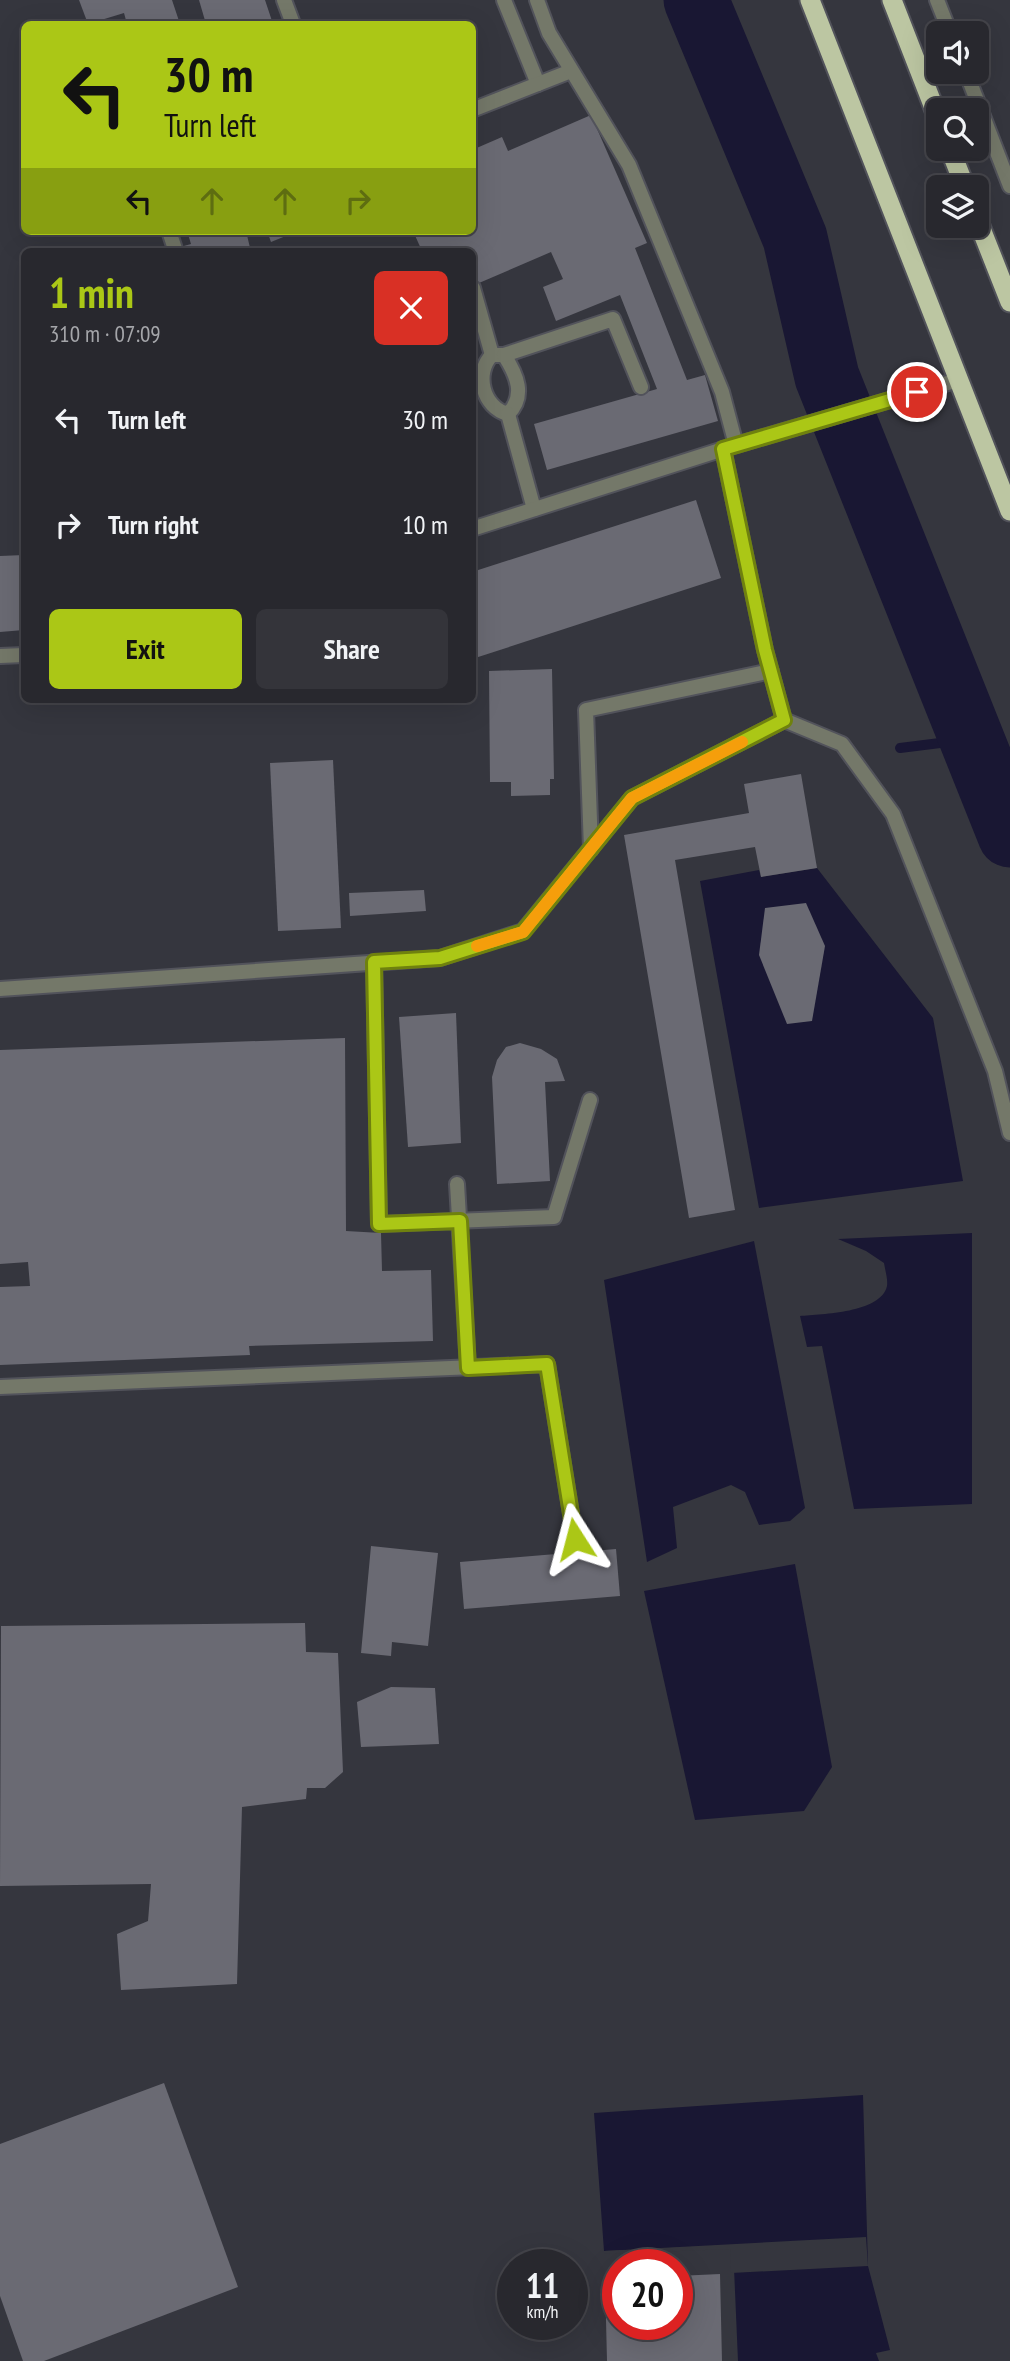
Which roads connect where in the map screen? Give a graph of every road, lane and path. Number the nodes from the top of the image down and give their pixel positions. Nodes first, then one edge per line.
1 (285, 0) edge
2 (504, 0) edge
3 (537, 0) edge
4 (810, 0) edge
5 (892, 0) edge
6 (937, 0) edge
7 (292, 21) edge
8 (945, 21) edge
9 (571, 71) junction
10 (538, 84) junction
11 (970, 84) edge
12 (930, 98) edge
13 (476, 108) edge
14 (1010, 186) edge
15 (985, 238) edge
16 (476, 296) edge
17 (1010, 302) edge
18 (498, 355) junction
19 (958, 380) junction
20 (641, 387) dead end
21 (508, 414) junction
22 (730, 447) junction
23 (534, 509) junction
24 (1010, 511) edge
25 (476, 527) edge
26 (21, 655) edge
27 (0, 656) edge
28 (771, 671) junction
29 (784, 720) junction
30 (591, 849) junction
31 (374, 962) junction
32 (0, 989) edge
33 (590, 1100) dead end
34 (1010, 1133) edge
35 (457, 1184) dead end
36 (460, 1221) junction
37 (468, 1368) junction
38 (0, 1388) edge
39 (575, 1539) dead end

1 - 7 street
2 - 10 street
3 - 9 street
4 - 19 highway
5 - 12 highway
6 - 8 street
9 - 10 street
9 - 22 street
10 - 13 street
11 - 14 street
15 - 17 highway
16 - 18 street
18 - 20 street
18 - 21 street
18 - 21 street
19 - 22 street
19 - 24 highway
21 - 23 street
22 - 23 street
22 - 28 street
23 - 25 street
26 - 27 street
28 - 29 street
28 - 30 street
29 - 30 street
29 - 34 street
30 - 31 street
31 - 32 street
31 - 36 street
33 - 36 street
35 - 36 street
36 - 37 street
37 - 38 street
37 - 39 street

